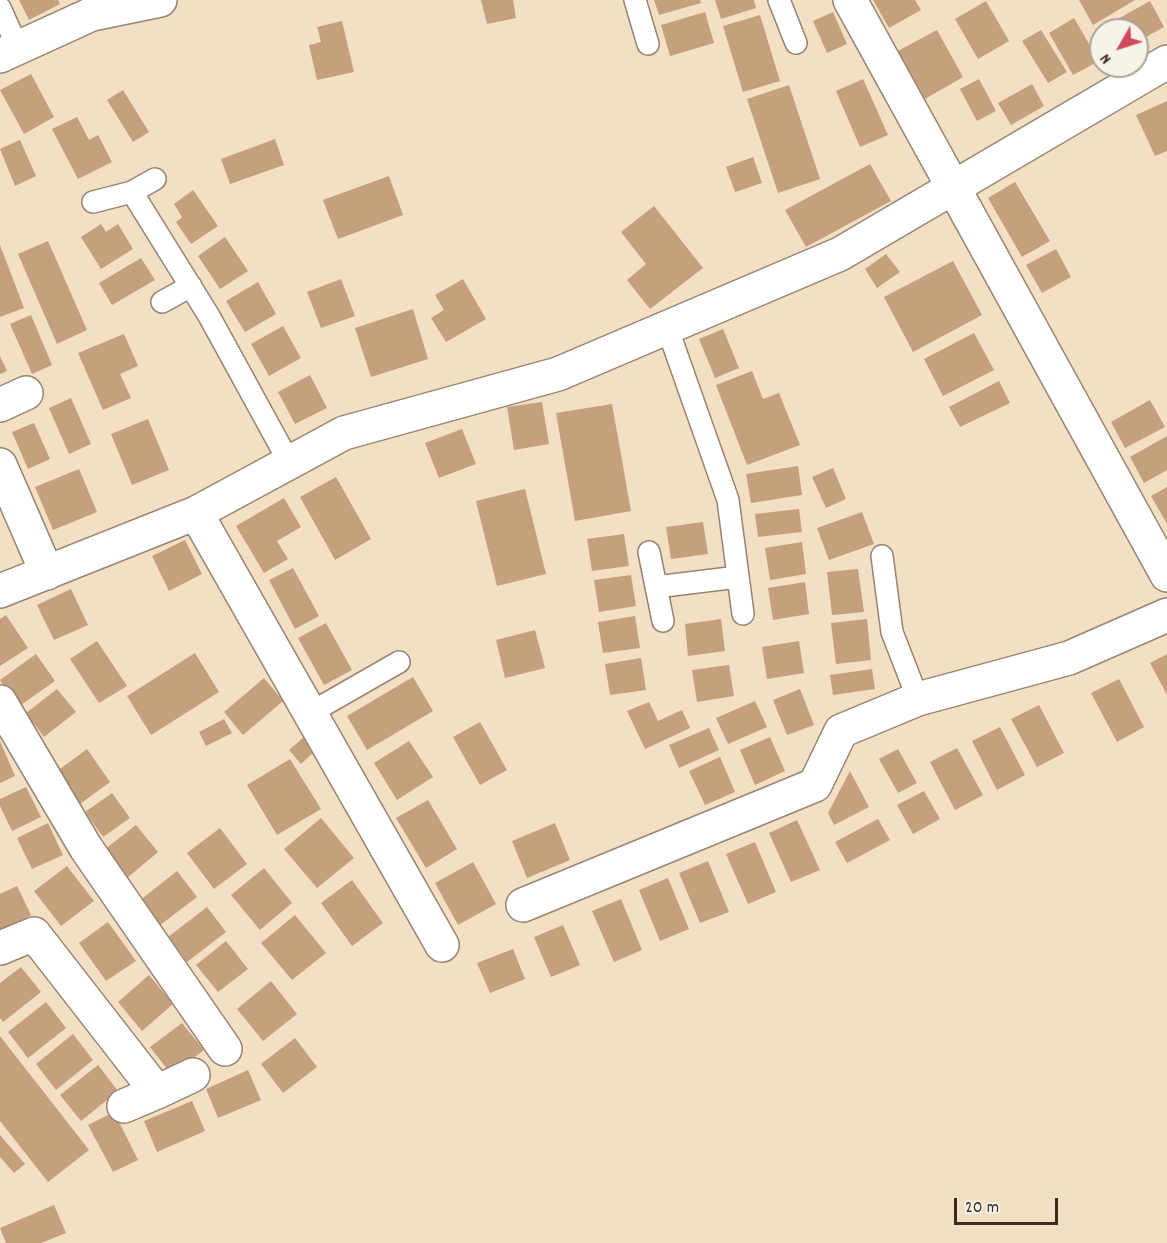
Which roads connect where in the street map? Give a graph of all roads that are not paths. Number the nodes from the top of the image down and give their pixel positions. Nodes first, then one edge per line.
1 (158, 0) edge
2 (634, 0) edge
3 (779, 0) edge
4 (850, 0) edge
5 (0, 8) edge
6 (796, 43) dead end
7 (648, 44) dead end
8 (9, 52) edge
9 (1167, 62) edge
10 (155, 179) dead end
11 (953, 190) junction
12 (132, 192) junction
13 (93, 202) dead end
14 (191, 286) junction
15 (162, 302) dead end
16 (666, 327) junction
17 (289, 462) junction
18 (0, 465) edge
19 (196, 513) junction
20 (649, 552) dead end
21 (882, 556) dead end
22 (1164, 560) edge
23 (47, 573) junction
24 (738, 577) junction
25 (656, 587) junction
26 (0, 591) edge
27 (743, 614) dead end
28 (1167, 615) edge
29 (663, 621) dead end
30 (399, 662) dead end
31 (918, 699) junction
32 (0, 702) edge
33 (310, 713) junction
34 (523, 905) dead end
35 (442, 945) dead end
36 (0, 948) edge
37 (225, 1049) dead end
38 (193, 1075) dead end
39 (157, 1092) junction
40 (124, 1106) dead end

1 - 8 street
2 - 7 lane
3 - 6 lane
4 - 11 street
5 - 8 lane
9 - 11 street
10 - 12 lane
11 - 16 street
11 - 22 street
12 - 13 lane
12 - 14 lane
14 - 15 lane
14 - 17 lane
16 - 17 street
16 - 24 lane
17 - 19 street
18 - 23 street
19 - 23 street
19 - 33 street
20 - 25 lane
21 - 31 lane
23 - 26 street
24 - 25 lane
24 - 27 lane
25 - 29 lane
28 - 31 street
30 - 33 lane
31 - 34 street
32 - 37 street
33 - 35 street
36 - 39 street
38 - 39 street
39 - 40 street

